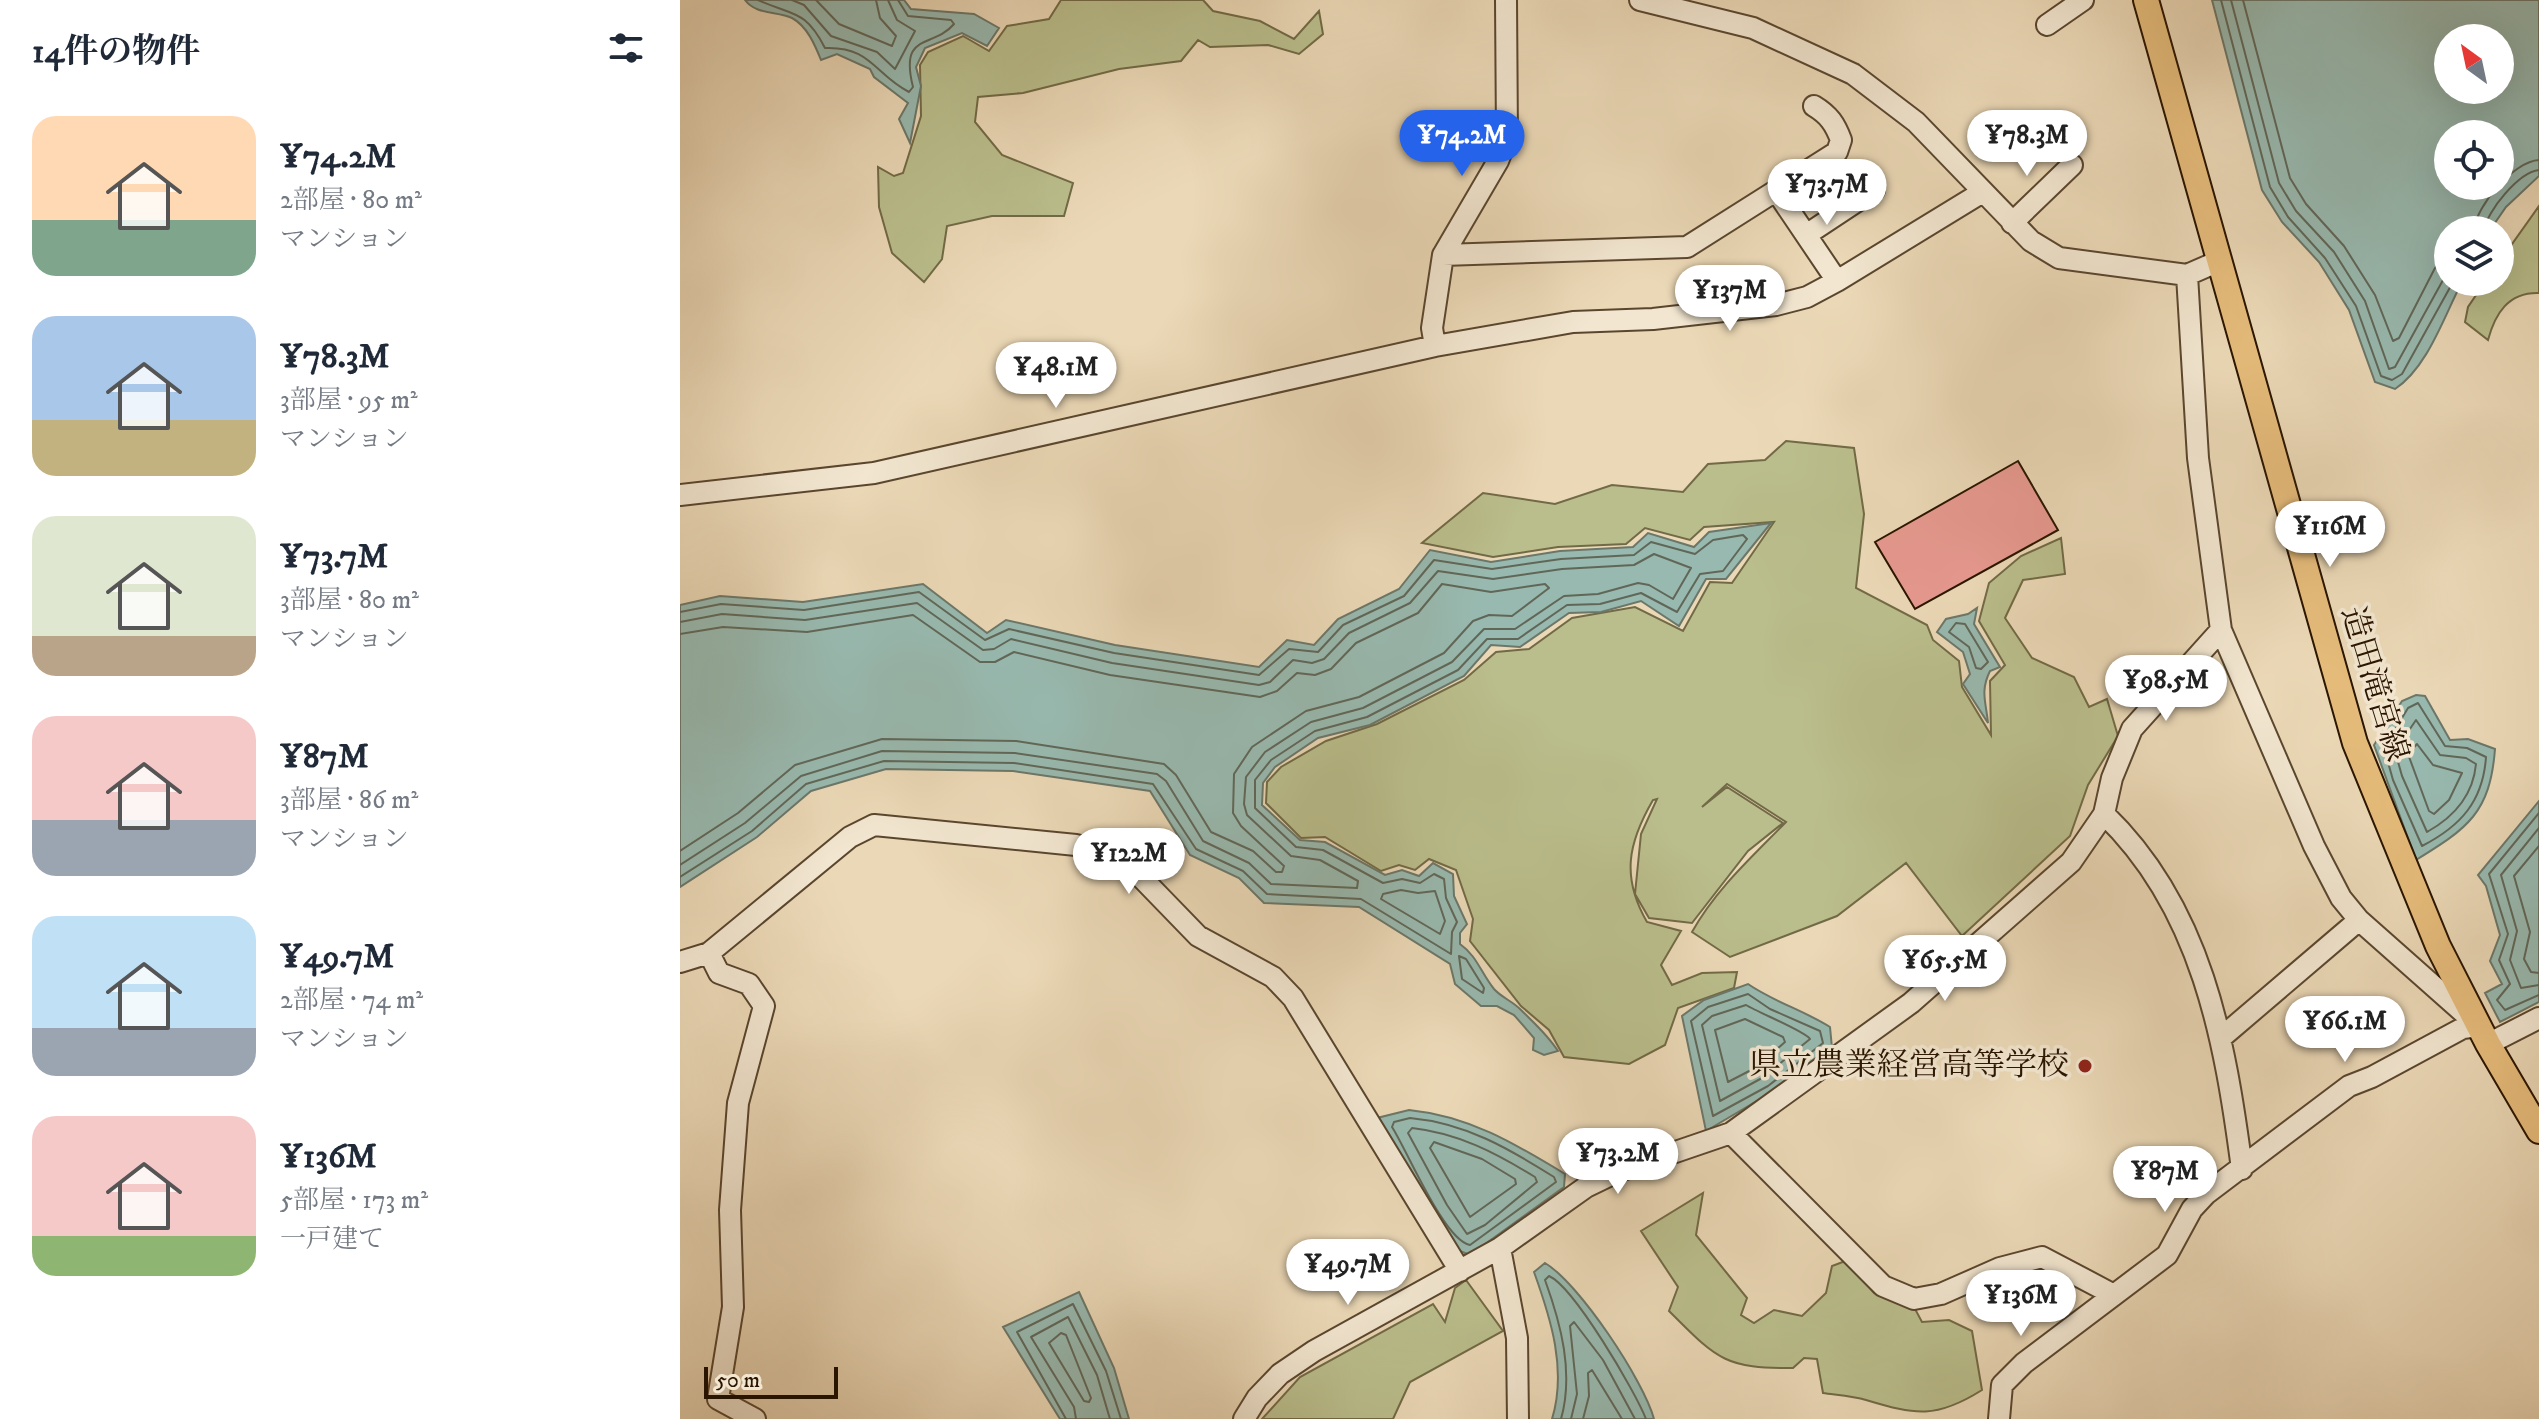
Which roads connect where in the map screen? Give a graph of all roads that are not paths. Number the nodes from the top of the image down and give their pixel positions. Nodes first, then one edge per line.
1 (1506, 0) edge
2 (1640, 0) edge
3 (2083, 0) edge
4 (2150, 5) edge
5 (2047, 25) dead end
6 (1814, 106) dead end
7 (2072, 165) dead end
8 (1874, 190) dead end
9 (1981, 193) junction
10 (1781, 198) dead end
11 (2012, 223) junction
12 (1806, 235) junction
13 (1443, 255) junction
14 (2219, 261) junction
15 (2187, 275) junction
16 (1837, 281) junction
17 (1435, 346) junction
18 (680, 495) edge
19 (2221, 630) junction
20 (2104, 814) junction
21 (2359, 920) junction
22 (709, 953) junction
23 (680, 962) edge
24 (2539, 1018) edge
25 (2484, 1035) junction
26 (2222, 1037) junction
27 (2539, 1131) edge
28 (1731, 1133) junction
29 (2242, 1169) junction
30 (1500, 1248) junction
31 (1460, 1271) junction
32 (2114, 1295) junction
33 (755, 1419) edge
34 (1244, 1419) edge
35 (1518, 1419) edge
36 (1999, 1419) edge

1 - 13 street
2 - 9 street
3 - 5 street
4 - 14 main road, 造田滝宮線
6 - 13 street
7 - 11 street
8 - 12 street
9 - 11 street
9 - 16 street
10 - 12 street
11 - 15 street
12 - 16 street
13 - 17 street
14 - 15 street
14 - 25 main road, 造田滝宮線
15 - 19 street
16 - 17 street
17 - 18 street
19 - 20 street
19 - 21 street
20 - 26 street
20 - 28 street
21 - 25 street
21 - 26 street
22 - 23 street
22 - 31 street
22 - 33 street
24 - 25 street
25 - 27 main road, 造田滝宮線
25 - 29 street
26 - 29 street
28 - 30 street
28 - 32 street
29 - 32 street
30 - 31 street
30 - 35 street
31 - 34 street
32 - 36 street

